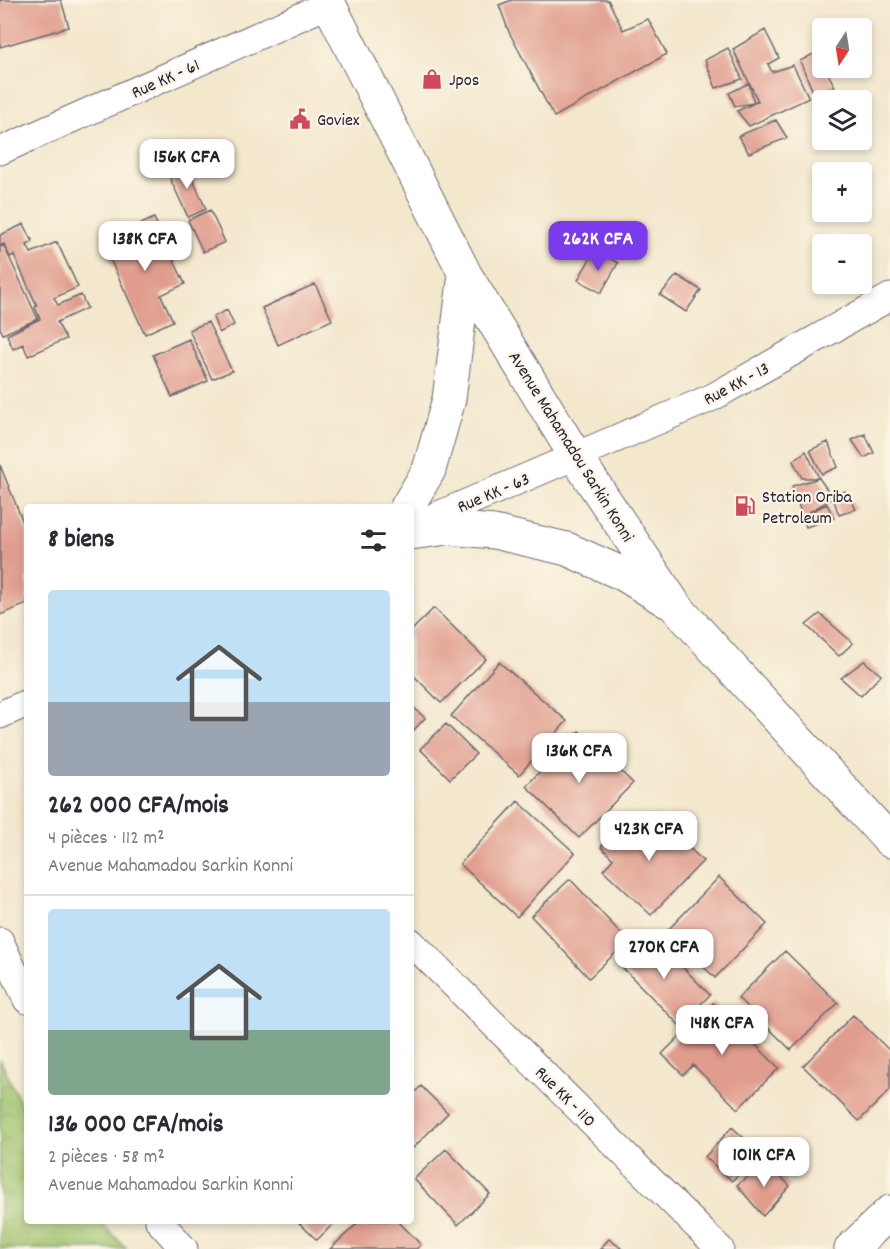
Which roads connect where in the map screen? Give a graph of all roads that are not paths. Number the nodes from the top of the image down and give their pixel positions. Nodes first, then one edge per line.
1 (328, 2) edge
2 (0, 151) edge
3 (465, 274) junction
4 (890, 297) edge
5 (576, 457) junction
6 (409, 504) edge
7 (414, 526) edge
8 (414, 533) edge
9 (676, 607) junction
10 (24, 704) edge
11 (0, 715) edge
12 (890, 841) edge
13 (0, 941) edge
14 (414, 945) edge
15 (24, 993) edge
16 (890, 1212) edge
17 (162, 1224) edge
18 (184, 1249) edge
19 (720, 1249) edge
20 (851, 1249) edge

1 - 2 street, Rue KK - 61
1 - 3 street, Avenue Mahamadou Sarkin Konni
3 - 5 street, Avenue Mahamadou Sarkin Konni
3 - 6 street
4 - 5 street, Rue KK - 13
5 - 7 street, Rue KK - 63
5 - 9 street, Avenue Mahamadou Sarkin Konni
8 - 9 street
9 - 12 street, Avenue Mahamadou Sarkin Konni
10 - 11 street
13 - 15 street
14 - 19 street, Rue KK - 110
16 - 20 street
17 - 18 street

